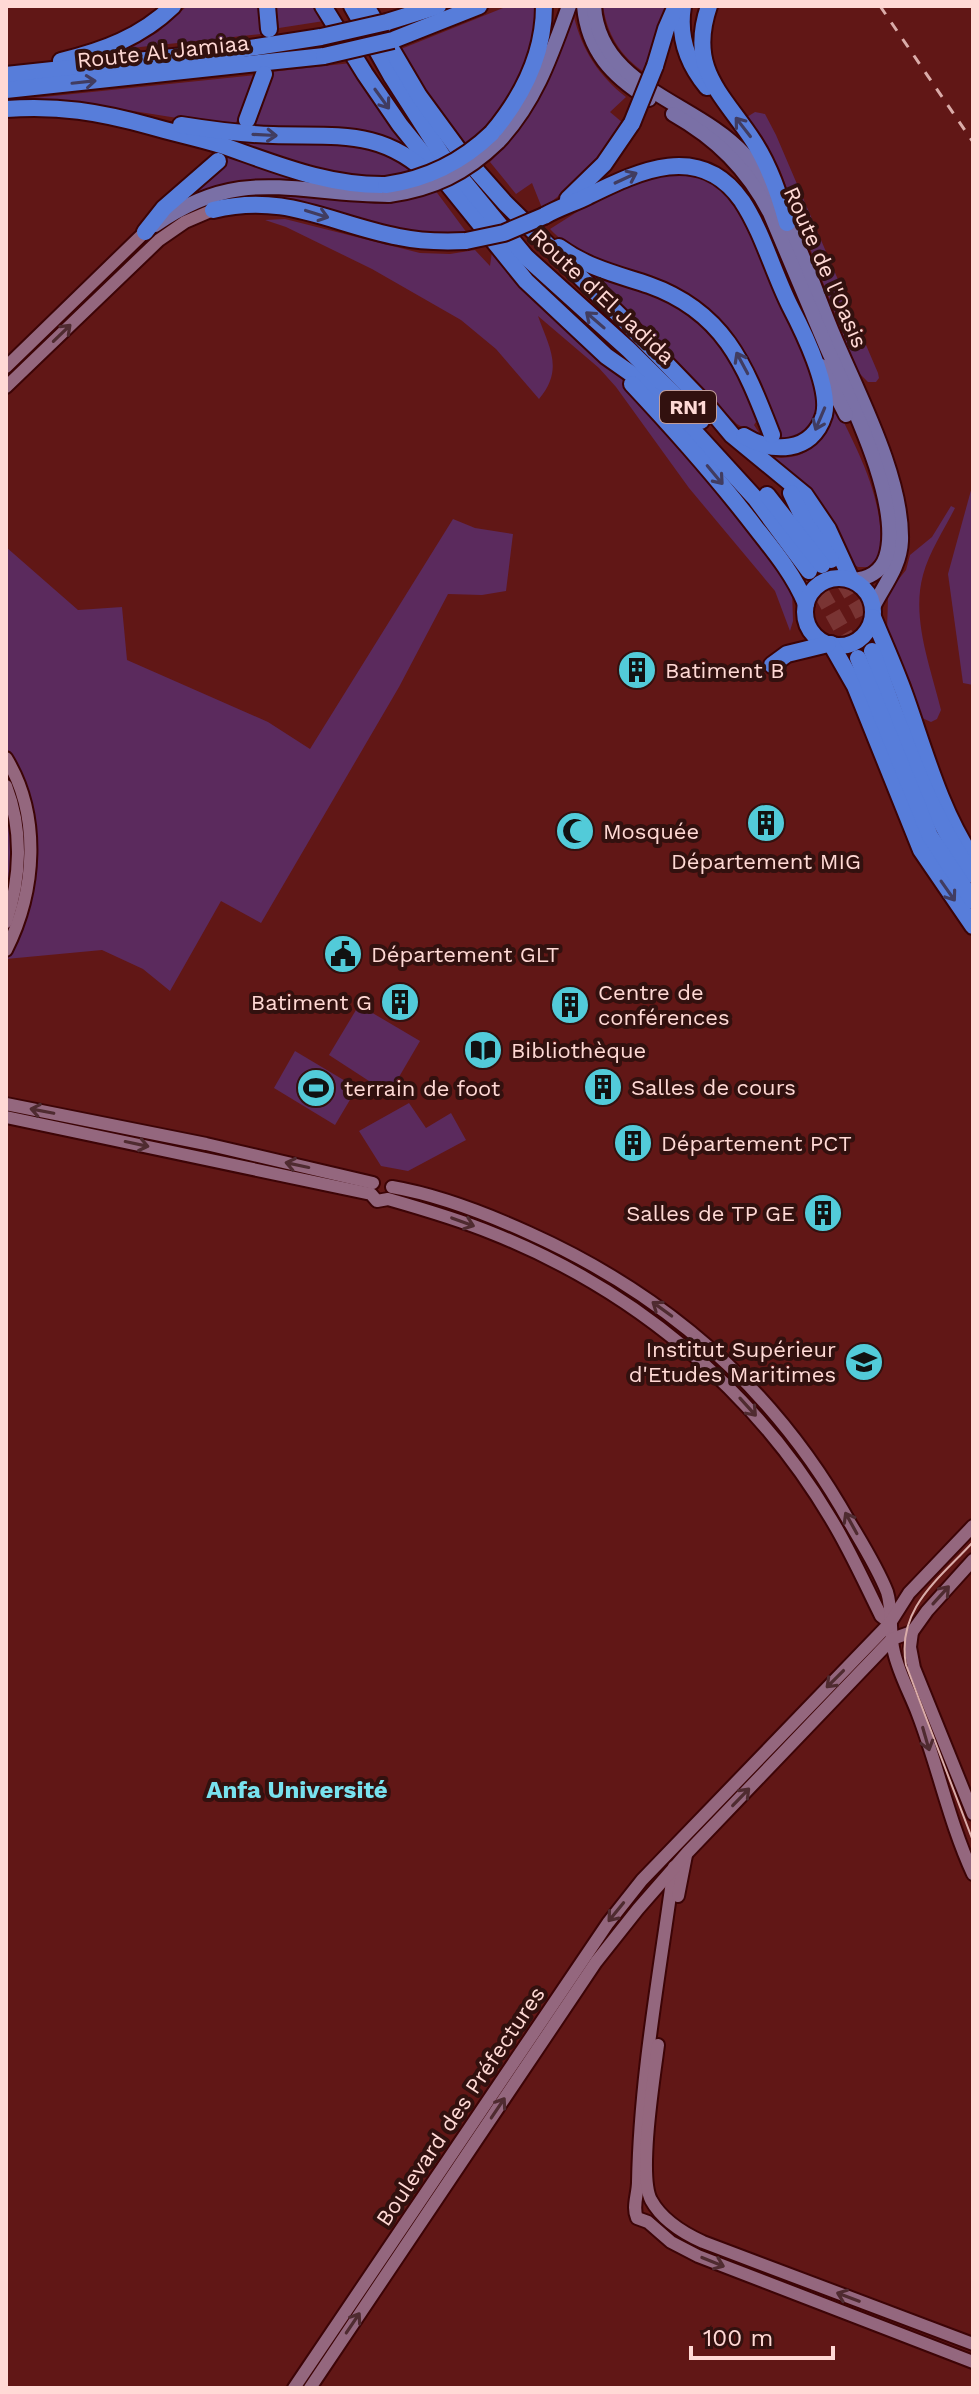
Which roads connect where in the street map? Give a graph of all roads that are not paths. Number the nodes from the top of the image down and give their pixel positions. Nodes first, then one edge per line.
1 (173, 6) edge
2 (267, 6) edge
3 (323, 6) edge
4 (352, 6) edge
5 (366, 6) edge
6 (413, 6) edge
7 (438, 6) edge
8 (479, 6) edge
9 (544, 6) edge
10 (569, 6) edge
11 (584, 6) edge
12 (594, 6) edge
13 (676, 6) edge
14 (683, 6) edge
15 (709, 6) edge
16 (387, 22) junction
17 (269, 29) dead end
18 (264, 74) dead end
19 (6, 75) edge
20 (6, 90) edge
21 (720, 99) junction
22 (6, 109) edge
23 (132, 120) junction
24 (247, 120) dead end
25 (495, 138) junction
26 (218, 161) dead end
27 (388, 190) junction
28 (505, 203) junction
29 (479, 209) junction
30 (213, 210) joint
31 (549, 213) junction
32 (787, 223) junction
33 (145, 232) junction
34 (797, 319) junction
35 (606, 356) junction
36 (6, 367) edge
37 (6, 387) edge
38 (711, 410) junction
39 (772, 435) dead end
40 (875, 466) junction
41 (791, 493) dead end
42 (821, 565) junction
43 (852, 580) junction
44 (806, 608) junction
45 (873, 612) junction
46 (830, 644) junction
47 (787, 654) junction
48 (772, 665) dead end
49 (6, 758) edge
50 (6, 786) edge
51 (973, 859) edge
52 (973, 875) edge
53 (973, 901) edge
54 (6, 922) edge
55 (973, 926) edge
56 (6, 950) edge
57 (6, 1104) edge
58 (6, 1117) edge
59 (372, 1188) junction
60 (390, 1193) junction
61 (973, 1526) edge
62 (973, 1560) edge
63 (887, 1592) junction
64 (909, 1593) junction
65 (890, 1623) junction
66 (912, 1632) junction
67 (892, 1639) junction
68 (866, 1667) junction
69 (898, 1669) junction
70 (973, 1814) edge
71 (681, 1839) junction
72 (668, 1853) junction
73 (687, 1853) junction
74 (674, 1867) junction
75 (973, 1874) edge
76 (638, 1909) junction
77 (668, 1912) junction
78 (460, 2152) junction
79 (637, 2203) junction
80 (654, 2204) junction
81 (648, 2222) junction
82 (973, 2344) edge
83 (973, 2362) edge
84 (310, 2380) edge
85 (294, 2388) edge

1 - 19 highway
2 - 17 highway
3 -> 29 highway, RN1
4 - 29 highway, RN1
5 - 28 highway
6 - 16 highway
7 - 16 highway
20 -> 8 highway, Route Al Jamiaa, bridge
9 - 25 highway
10 - 25 main road
11 - 40 main road, Route de l'Oasis
12 - 32 main road, Route de l'Oasis
13 - 31 highway, bridge
14 - 21 highway
15 - 21 highway
16 - 19 highway, Route Al Jamiaa, bridge
18 - 24 highway
32 -> 21 highway
22 - 23 highway
23 - 27 highway
23 -> 29 highway
25 - 27 highway, bridge
26 - 33 highway
27 - 33 main road
28 - 38 highway
39 -> 28 highway
29 - 35 highway, Route d'El Jadida / RN1
42 -> 29 highway, Route d'El Jadida / RN1
30 -> 31 highway, bridge
37 -> 30 street
31 -> 34 highway
32 - 45 main road, Route de l'Oasis
33 - 36 street
34 -> 38 highway
34 - 40 main road
35 - 42 highway, Route d'El Jadida / RN1
35 -> 44 highway
38 - 43 highway
40 - 43 main road, Route de l'Oasis
41 - 42 highway
43 - 44 highway
43 - 45 highway
44 - 46 highway
44 - 47 highway
45 - 46 highway
45 - 51 highway
46 - 47 highway
46 -> 55 highway
47 - 48 highway
49 - 56 street
50 - 54 street
52 - 53 highway
59 -> 57 street
58 -> 59 street
59 - 60 street
59 - 60 street
63 -> 60 street
60 -> 65 street
61 - 64 street, Boulevard des Préfectures
66 -> 62 street
63 - 64 street
63 - 65 street
64 - 65 street, Boulevard des Préfectures
65 - 67 street
65 -> 71 street, Boulevard des Préfectures
66 - 67 street, Boulevard des Préfectures
66 - 70 street
67 - 68 street, Boulevard des Préfectures
67 - 69 street
68 - 69 street
73 -> 68 street, Boulevard des Préfectures
69 -> 75 street
71 - 72 street, Boulevard des Préfectures
71 - 73 street
72 - 74 street
72 -> 78 street, Boulevard des Préfectures
73 - 74 street, Boulevard des Préfectures
73 - 80 street
74 - 76 street, Boulevard des Préfectures
74 - 77 street
76 - 77 street
78 -> 76 street, Boulevard des Préfectures
77 - 79 street
78 - 84 street, Boulevard des Préfectures
79 - 80 street
79 - 81 street
80 - 81 street
82 -> 80 street
81 -> 83 street
84 - 85 street, Boulevard des Préfectures

